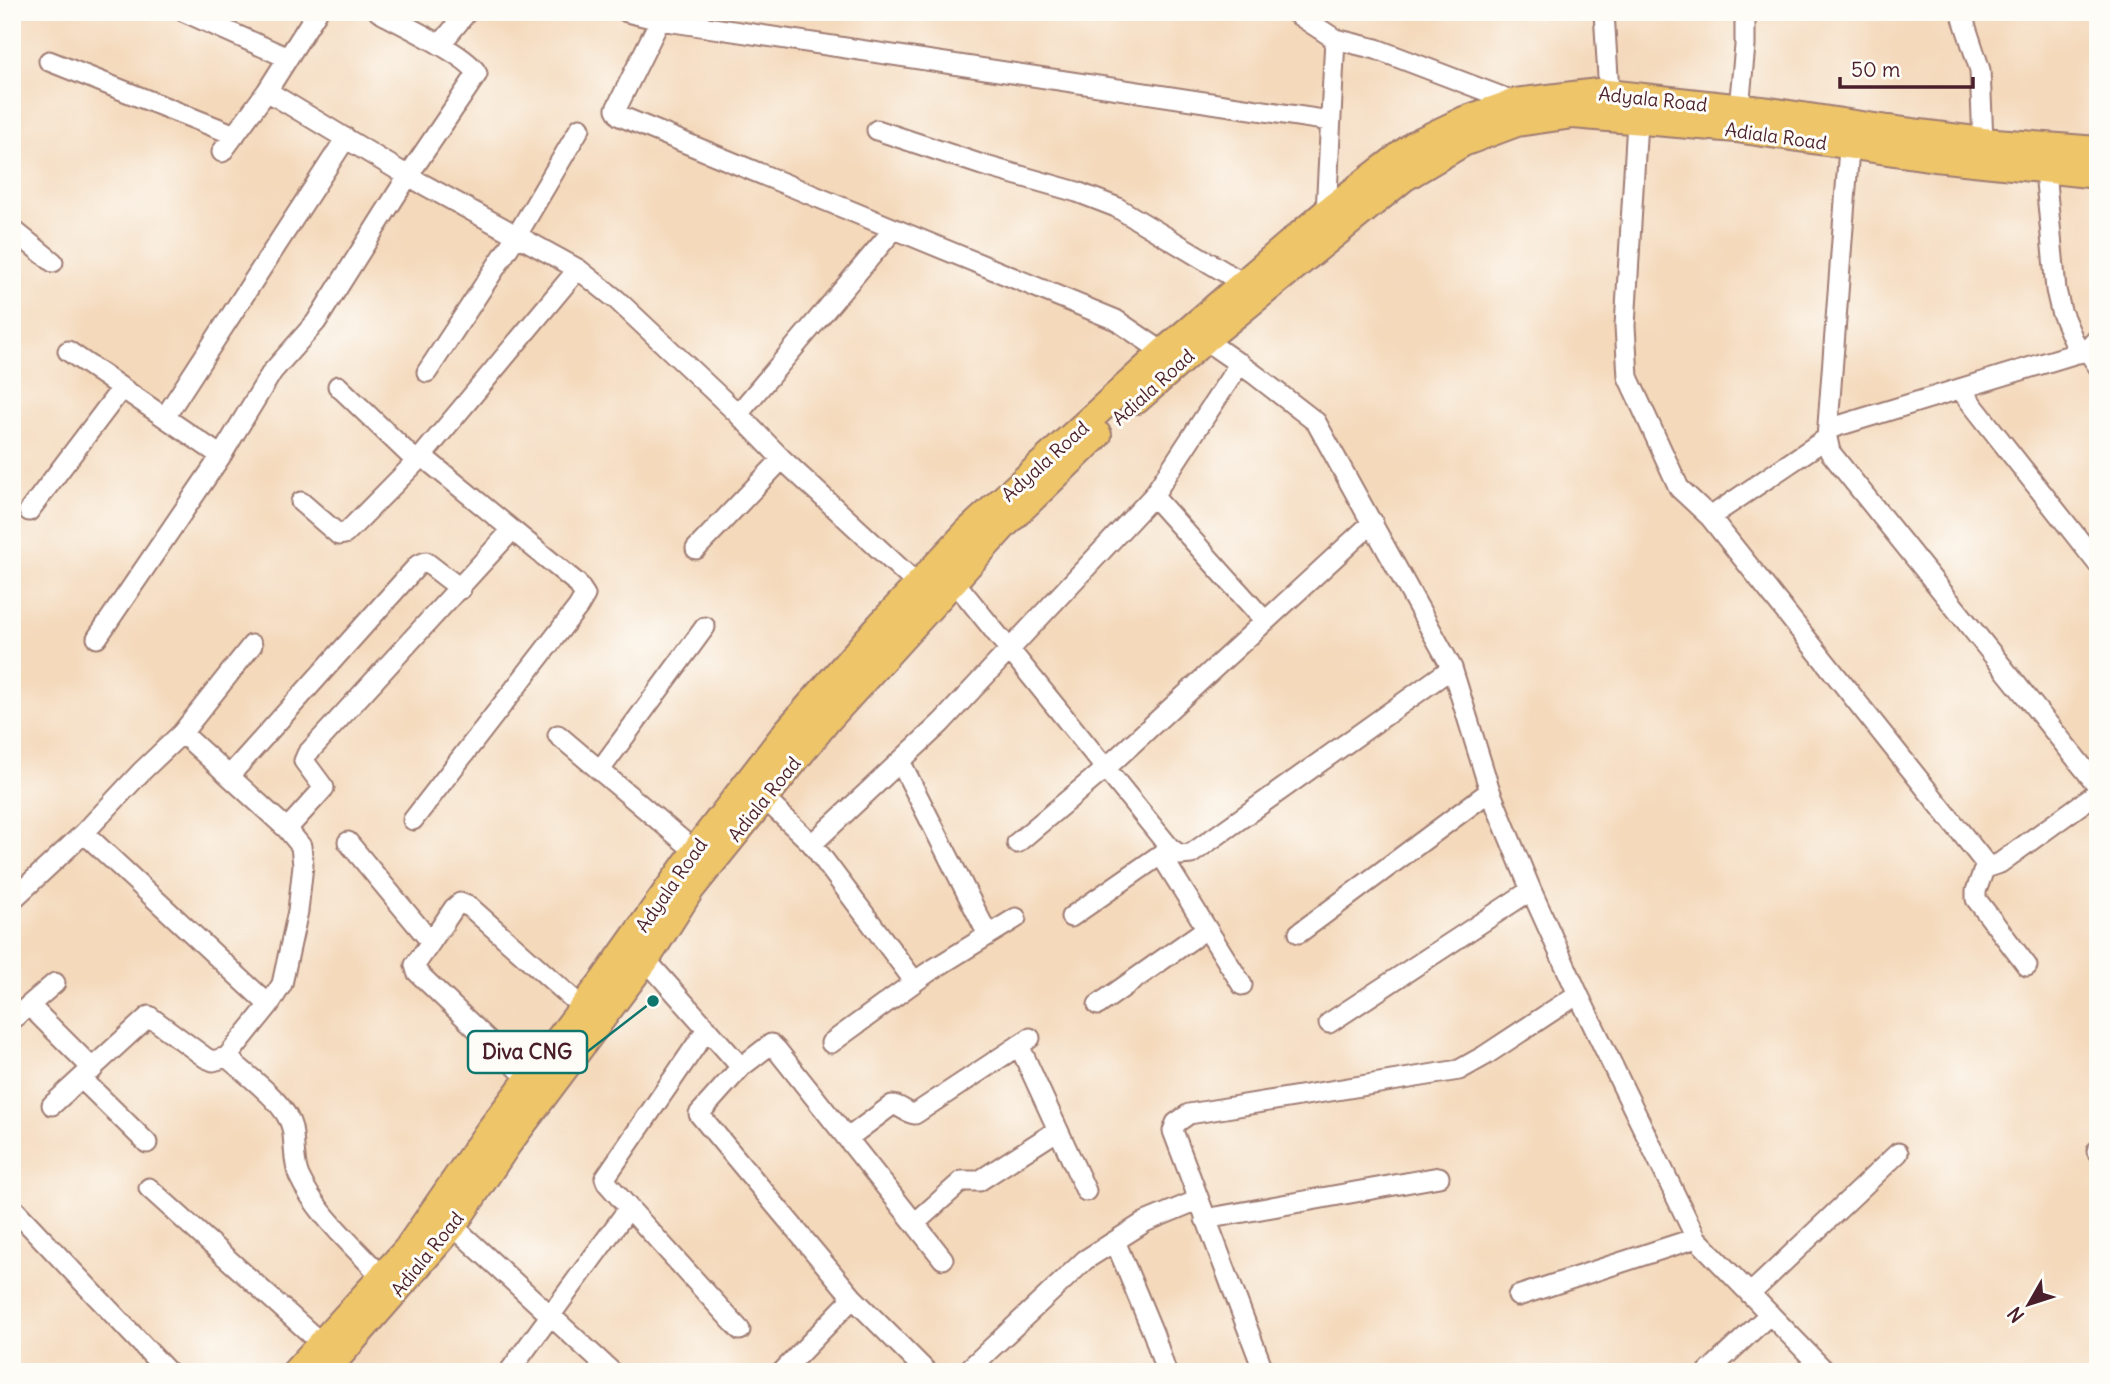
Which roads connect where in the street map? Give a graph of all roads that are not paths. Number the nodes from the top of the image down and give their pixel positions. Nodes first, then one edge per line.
1 (185, 12) edge
2 (317, 12) edge
3 (379, 12) edge
4 (467, 12) edge
5 (627, 12) edge
6 (1294, 12) edge
7 (1604, 12) edge
8 (1745, 12) edge
9 (1961, 12) edge
10 (660, 20) junction
11 (1335, 39) junction
12 (440, 45) junction
13 (288, 58) junction
14 (49, 61) dead end
15 (267, 91) junction
16 (1515, 102) junction
17 (1627, 103) junction
18 (1739, 108) junction
19 (1329, 121) junction
20 (580, 128) dead end
21 (877, 131) dead end
22 (235, 135) junction
23 (1850, 135) junction
24 (346, 138) junction
25 (1983, 141) junction
26 (2098, 150) edge
27 (222, 152) dead end
28 (2045, 171) junction
29 (2098, 175) edge
30 (408, 176) junction
31 (1326, 212) junction
32 (894, 229) junction
33 (13, 232) edge
34 (517, 235) junction
35 (53, 262) dead end
36 (578, 269) junction
37 (1243, 283) junction
38 (1205, 340) junction
39 (68, 351) dead end
40 (1163, 352) junction
41 (2090, 352) edge
42 (1240, 363) junction
43 (427, 372) dead end
44 (338, 386) dead end
45 (122, 388) junction
46 (1960, 389) junction
47 (738, 414) junction
48 (165, 417) junction
49 (1828, 434) junction
50 (221, 456) junction
51 (419, 458) junction
52 (782, 459) junction
53 (1153, 496) junction
54 (301, 502) dead end
55 (29, 511) dead end
56 (1710, 517) junction
57 (1373, 522) junction
58 (512, 530) junction
59 (695, 549) dead end
60 (2098, 564) edge
61 (954, 581) junction
62 (918, 585) junction
63 (461, 589) junction
64 (1265, 621) junction
65 (705, 627) dead end
66 (97, 639) dead end
67 (252, 645) dead end
68 (1008, 650) junction
69 (1452, 668) junction
70 (183, 733) junction
71 (558, 735) dead end
72 (900, 761) junction
73 (1106, 768) junction
74 (600, 771) junction
75 (230, 775) junction
76 (2098, 786) edge
77 (1490, 791) junction
78 (2098, 792) edge
79 (765, 799) junction
80 (413, 820) dead end
81 (287, 829) junction
82 (84, 833) junction
83 (348, 842) dead end
84 (1017, 843) dead end
85 (812, 844) junction
86 (695, 851) junction
87 (1165, 852) junction
88 (1986, 864) junction
89 (1531, 890) junction
90 (12, 900) edge
91 (1016, 918) dead end
92 (1071, 918) dead end
93 (1206, 929) junction
94 (1299, 933) dead end
95 (988, 935) junction
96 (431, 942) junction
97 (646, 960) junction
98 (2027, 966) dead end
99 (915, 982) junction
100 (55, 983) dead end
101 (1242, 985) dead end
102 (1578, 994) junction
103 (29, 1005) junction
104 (269, 1005) junction
105 (1098, 1005) dead end
106 (583, 1007) junction
107 (12, 1020) edge
108 (1329, 1023) dead end
109 (708, 1029) junction
110 (831, 1043) dead end
111 (227, 1057) junction
112 (741, 1067) junction
113 (88, 1074) junction
114 (529, 1079) junction
115 (52, 1105) dead end
116 (1058, 1130) junction
117 (848, 1138) junction
118 (147, 1143) dead end
119 (1898, 1153) dead end
120 (1439, 1177) dead end
121 (149, 1188) dead end
122 (1086, 1191) dead end
123 (1198, 1200) junction
124 (12, 1207) edge
125 (629, 1208) junction
126 (1205, 1219) junction
127 (915, 1223) junction
128 (453, 1226) junction
129 (1696, 1238) junction
130 (1115, 1241) junction
131 (943, 1259) dead end
132 (382, 1277) junction
133 (1750, 1294) junction
134 (1518, 1296) dead end
135 (853, 1298) junction
136 (1770, 1314) junction
137 (550, 1315) junction
138 (740, 1330) dead end
139 (322, 1344) junction
140 (1823, 1371) edge
141 (167, 1372) edge
142 (295, 1372) edge
143 (325, 1372) edge
144 (509, 1372) edge
145 (612, 1372) edge
146 (782, 1372) edge
147 (927, 1372) edge
148 (965, 1372) edge
149 (1166, 1372) edge
150 (1264, 1372) edge
151 (1708, 1372) edge

1 - 13 street
2 - 13 street
3 - 12 street
4 - 12 street
5 - 10 street
6 - 11 street
7 - 17 street
8 - 18 street
9 - 25 street
10 - 19 street
10 - 32 street
11 - 16 street
11 - 19 street
12 - 30 street
13 - 15 street
14 - 22 street
15 - 22 street
15 - 24 street
16 - 17 main road, Adyala Road
16 - 31 main road, Adyala Road
17 - 18 main road, Adyala Road
17 - 23 main road, Adiala Road
17 - 38 main road, Adiala Road
17 - 56 street
18 - 23 main road, Adyala Road
19 - 31 street
20 - 34 street
21 - 37 street
22 - 27 street
23 - 25 main road, Adyala Road
23 - 28 main road, Adiala Road
23 - 49 street
24 - 30 street
24 - 48 street
25 - 26 main road, Adyala Road
28 - 29 main road, Adiala Road
28 - 41 street
30 - 34 street
30 - 50 street
31 - 37 main road, Adyala Road
32 - 40 street
32 - 47 street
33 - 35 street
34 - 36 street
34 - 43 street
36 - 47 street
36 - 51 street
37 - 40 main road, Adyala Road
38 - 42 street
38 - 61 main road, Adiala Road
39 - 45 street
40 - 62 main road, Adyala Road
41 - 46 street
42 - 53 street
42 - 57 street
44 - 51 street
45 - 48 street
45 - 55 street
46 - 49 street
46 - 60 street
47 - 52 street
48 - 50 street
49 - 56 street
49 - 76 street
50 - 66 street
51 - 54 street
51 - 58 street
52 - 59 street
52 - 62 street
53 - 64 street
53 - 68 street
56 - 88 street
57 - 64 street
57 - 69 street
58 - 63 street
58 - 80 street
61 - 68 street
61 - 79 main road, Adiala Road
62 - 86 main road, Adyala Road
63 - 75 street
63 - 81 street
64 - 73 street
65 - 74 street
67 - 70 street
68 - 72 street
68 - 73 street
69 - 77 street
69 - 87 street
70 - 75 street
70 - 82 street
71 - 74 street
72 - 85 street
72 - 95 street
73 - 84 street
73 - 87 street
74 - 86 street
75 - 81 street
77 - 89 street
77 - 94 street
78 - 88 street
79 - 85 street
79 - 97 main road, Adiala Road
81 - 104 street
82 - 90 street
82 - 104 street
83 - 96 street
85 - 99 street
86 - 106 main road, Adyala Road
87 - 92 street
87 - 93 street
88 - 98 street
89 - 102 street
89 - 108 street
91 - 95 street
93 - 101 street
93 - 105 street
95 - 99 street
96 - 106 street
96 - 114 street
97 - 109 street
97 - 128 main road, Adiala Road
99 - 110 street
100 - 103 street
102 - 123 street
102 - 129 street
103 - 107 street
103 - 113 street
104 - 111 street
106 - 114 main road, Adyala Road
109 - 112 street
109 - 125 street
111 - 113 street
111 - 132 street
112 - 117 street
112 - 135 street
113 - 115 street
113 - 118 street
114 - 132 main road, Adyala Road
116 - 117 street
116 - 122 street
116 - 127 street
117 - 127 street
119 - 133 street
120 - 126 street
121 - 139 street
123 - 126 street
123 - 130 street
124 - 141 street
125 - 137 street
125 - 138 street
126 - 150 street
127 - 131 street
128 - 137 street
128 - 143 main road, Adiala Road
129 - 133 street
129 - 134 street
130 - 148 street
130 - 149 street
132 - 139 main road, Adyala Road
133 - 136 street
135 - 146 street
135 - 147 street
136 - 140 street
136 - 151 street
137 - 144 street
137 - 145 street
139 - 142 main road, Adyala Road

